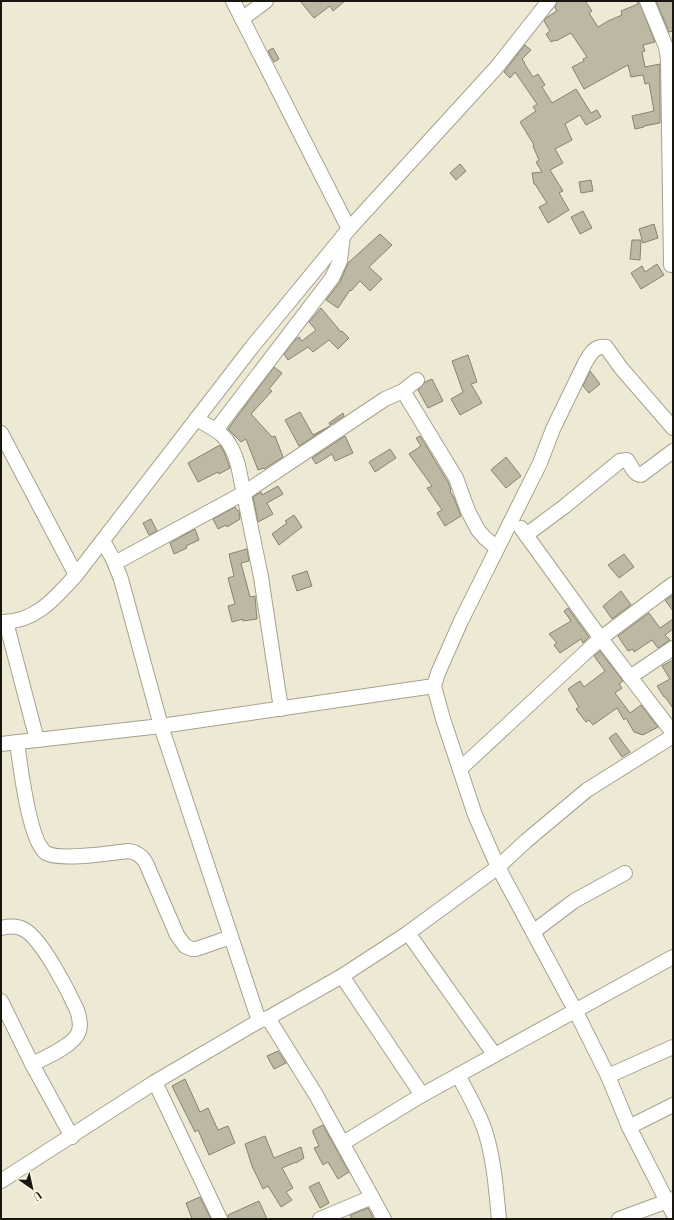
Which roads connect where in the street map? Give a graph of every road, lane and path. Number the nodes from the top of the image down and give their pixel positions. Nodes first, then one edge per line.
1 (233, 1) edge
2 (266, 1) edge
3 (549, 1) edge
4 (647, 1) edge
5 (242, 19) junction
6 (671, 182) edge
7 (346, 232) junction
8 (671, 265) dead end
9 (417, 380) dead end
10 (403, 391) junction
11 (208, 425) junction
12 (673, 428) edge
13 (1, 433) edge
14 (673, 451) edge
15 (244, 493) junction
16 (497, 548) junction
17 (110, 554) junction
18 (76, 575) junction
19 (673, 584) edge
20 (3, 622) edge
21 (601, 638) junction
22 (673, 648) edge
23 (630, 677) junction
24 (434, 686) junction
25 (281, 709) junction
26 (161, 726) junction
27 (673, 732) edge
28 (673, 736) edge
29 (37, 740) junction
30 (17, 742) junction
31 (1, 744) edge
32 (460, 769) junction
33 (498, 867) junction
34 (626, 873) dead end
35 (1, 928) edge
36 (533, 932) junction
37 (408, 933) junction
38 (231, 937) junction
39 (673, 957) edge
40 (342, 976) junction
41 (1, 1001) edge
42 (575, 1010) junction
43 (264, 1020) junction
44 (673, 1047) edge
45 (494, 1054) junction
46 (32, 1064) junction
47 (458, 1075) junction
48 (608, 1076) junction
49 (155, 1082) junction
50 (422, 1095) junction
51 (673, 1105) edge
52 (629, 1127) junction
53 (72, 1137) junction
54 (343, 1143) junction
55 (1, 1181) edge
56 (372, 1196) junction
57 (671, 1204) edge
58 (220, 1219) edge
59 (320, 1219) edge
60 (384, 1219) edge
61 (499, 1219) edge
62 (619, 1219) edge

1 - 5 street
2 - 5 street
3 - 7 street
4 - 6 street
5 - 7 street
6 - 8 street
7 - 11 street
7 - 11 street
9 - 10 street
10 - 15 street
10 - 16 street
11 - 15 street
11 - 17 street
12 - 16 street
13 - 18 street
14 - 21 street
15 - 17 street
15 - 25 street
16 - 24 street
17 - 18 street
17 - 26 street
18 - 20 street
19 - 21 street
20 - 29 street
21 - 23 street
21 - 32 street
22 - 23 street
23 - 27 street
24 - 25 street
24 - 32 street
25 - 26 street
26 - 29 street
26 - 38 street
28 - 33 street
29 - 30 street
30 - 31 street
30 - 38 street
32 - 33 street
33 - 36 street
33 - 37 street
34 - 36 street
35 - 46 street
36 - 42 street
37 - 40 street
37 - 45 street
38 - 43 street
39 - 42 street
40 - 43 street
40 - 50 street
41 - 46 street
42 - 45 street
42 - 48 street
43 - 49 street
43 - 54 street
44 - 48 street
45 - 47 street
46 - 53 street
47 - 50 street
47 - 61 street
48 - 52 street
49 - 53 street
49 - 58 street
50 - 54 street
51 - 52 street
52 - 57 street
53 - 55 street
54 - 56 street
56 - 59 street
56 - 60 street
57 - 62 street

